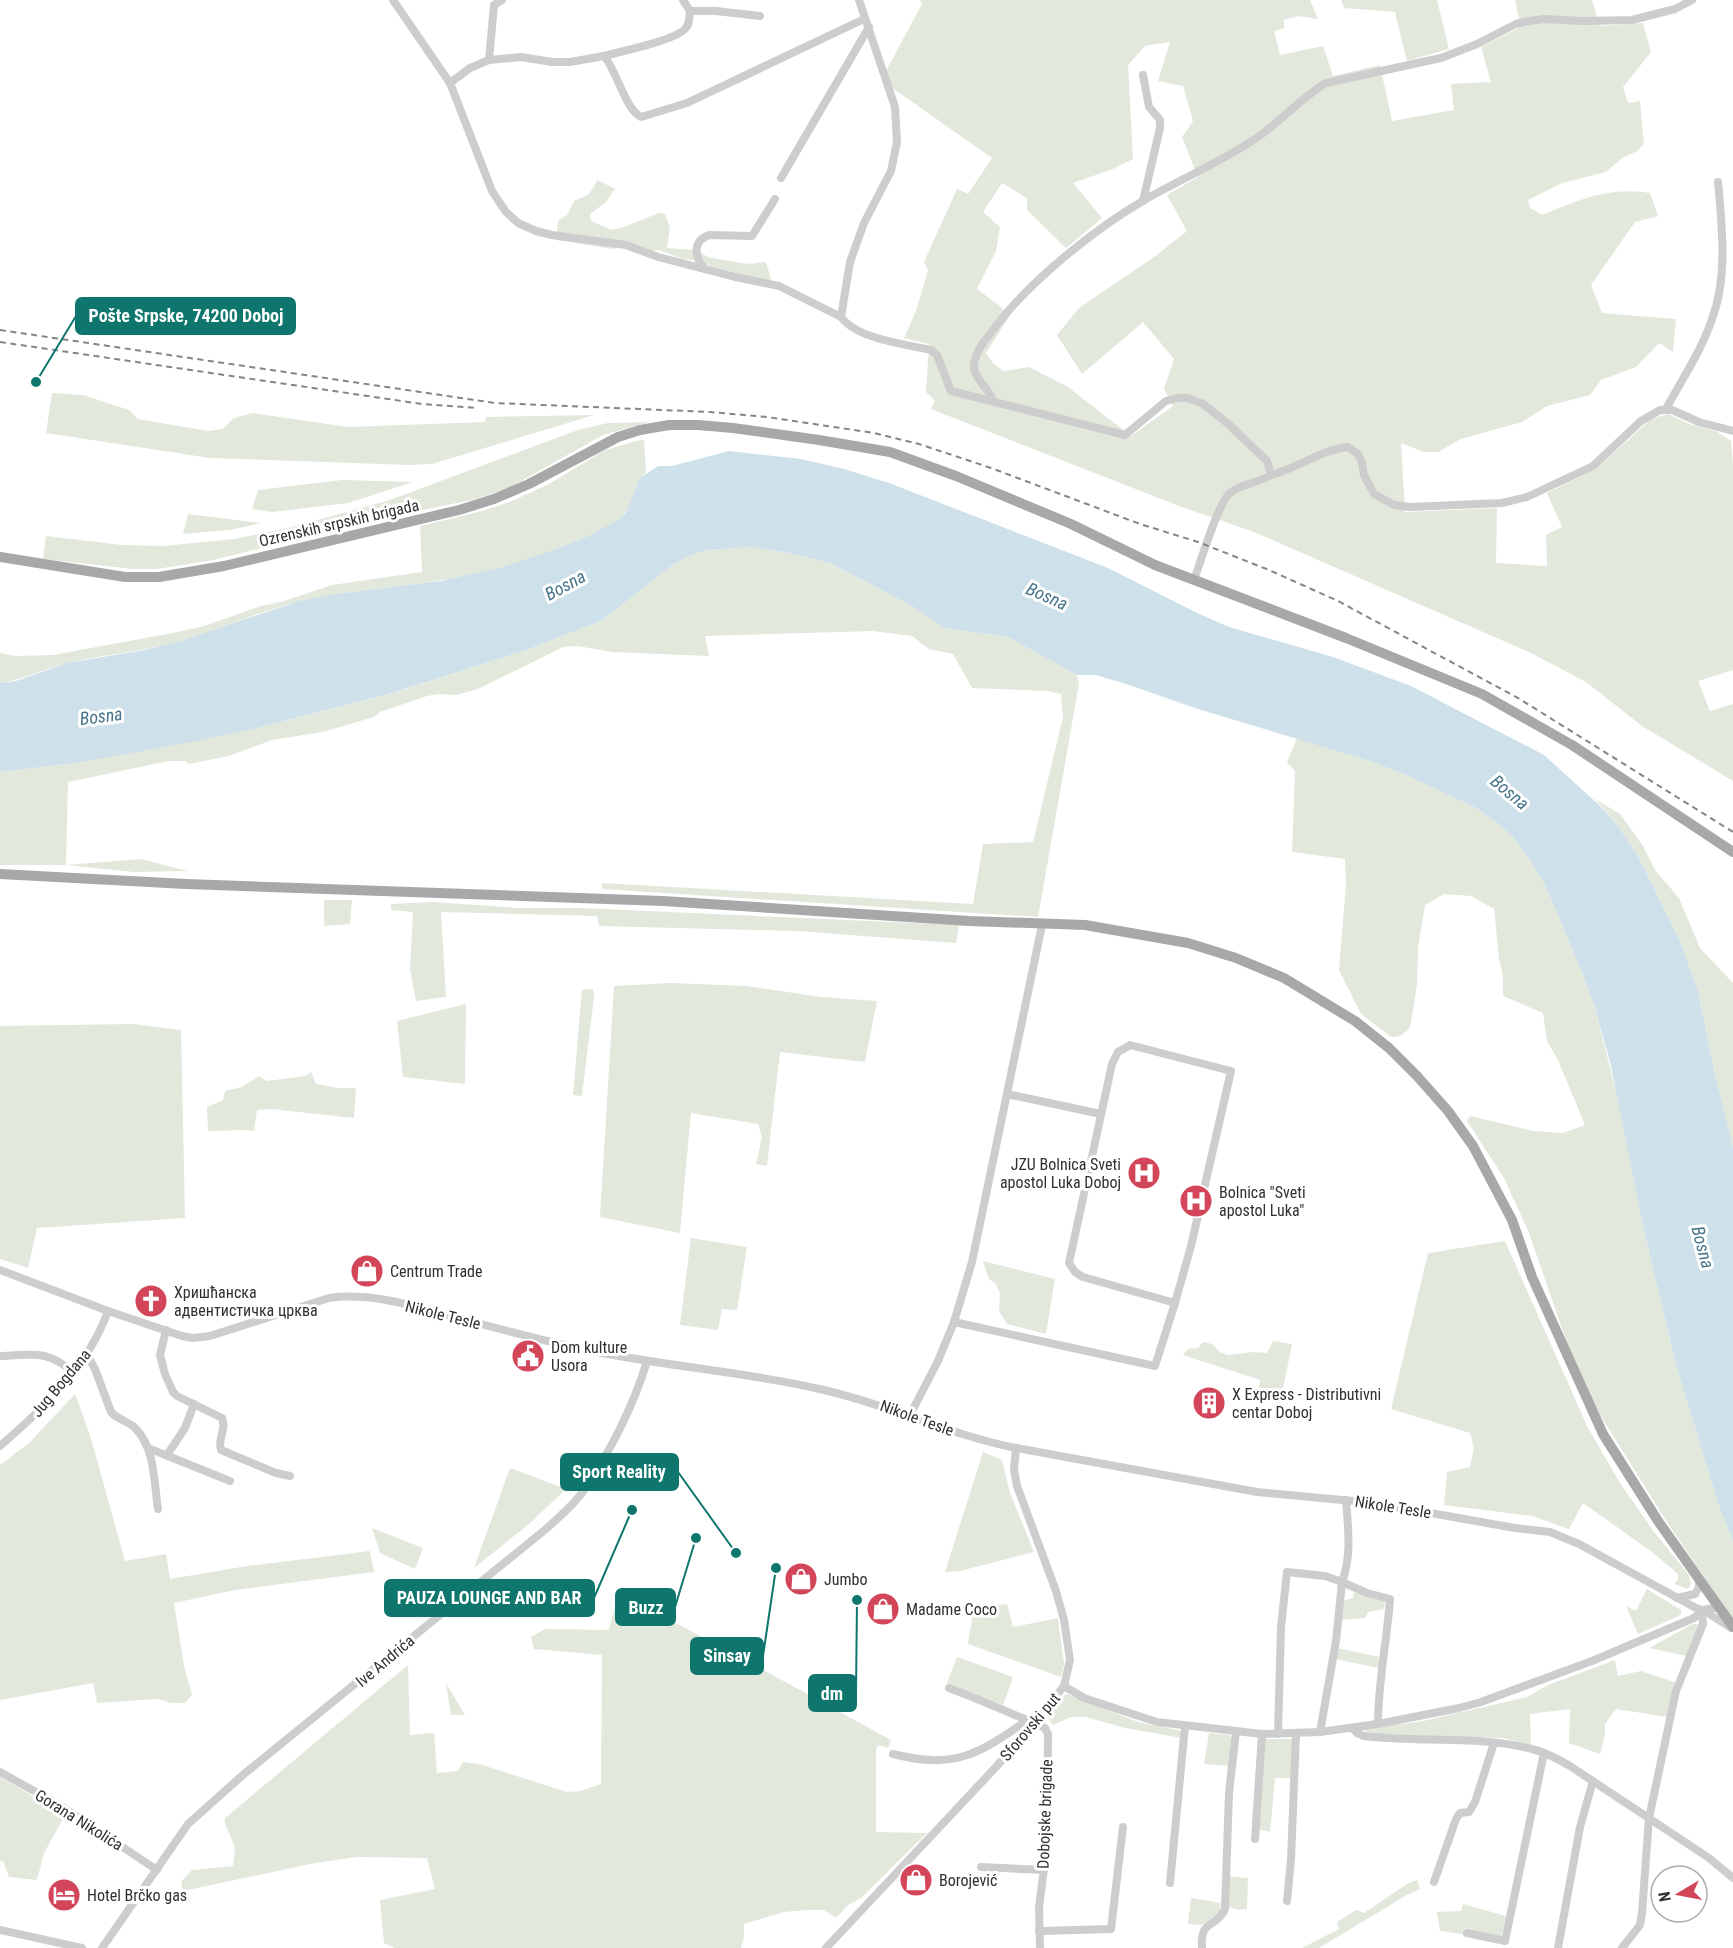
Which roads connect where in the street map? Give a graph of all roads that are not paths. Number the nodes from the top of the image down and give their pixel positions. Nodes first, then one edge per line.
1 (393, 0) edge
2 (502, 0) edge
3 (683, 0) edge
4 (859, 0) edge
5 (1692, 0) edge
6 (690, 11) junction
7 (760, 16) dead end
8 (866, 23) junction
9 (604, 56) junction
10 (489, 60) junction
11 (1143, 75) dead end
12 (450, 83) junction
13 (781, 178) dead end
14 (1718, 182) dead end
15 (776, 199) dead end
16 (1143, 201) junction
17 (703, 267) junction
18 (842, 317) junction
19 (993, 401) junction
20 (1666, 410) junction
21 (1733, 431) edge
22 (1271, 475) junction
23 (0, 557) edge
24 (1194, 580) junction
25 (1733, 852) edge
26 (0, 874) edge
27 (1042, 925) junction
28 (1007, 1094) junction
29 (1101, 1114) junction
30 (0, 1270) edge
31 (1175, 1303) junction
32 (108, 1311) junction
33 (954, 1322) junction
34 (166, 1330) junction
35 (87, 1355) junction
36 (0, 1356) edge
37 (647, 1361) junction
38 (74, 1373) junction
39 (194, 1404) junction
40 (910, 1415) junction
41 (0, 1446) edge
42 (148, 1448) junction
43 (1016, 1448) junction
44 (167, 1455) junction
45 (290, 1476) dead end
46 (230, 1481) dead end
47 (1346, 1500) junction
48 (158, 1509) dead end
49 (1700, 1580) junction
50 (1342, 1582) junction
51 (1677, 1599) junction
52 (1719, 1607) junction
53 (1703, 1611) junction
54 (1733, 1628) edge
55 (1064, 1686) junction
56 (949, 1688) dead end
57 (1030, 1723) junction
58 (1378, 1724) junction
59 (1185, 1726) junction
60 (1352, 1728) junction
61 (1236, 1731) junction
62 (1320, 1732) junction
63 (1262, 1734) junction
64 (1278, 1734) junction
65 (1296, 1734) junction
66 (1494, 1743) junction
67 (1544, 1753) junction
68 (893, 1754) dead end
69 (0, 1772) edge
70 (1593, 1781) junction
71 (1649, 1818) junction
72 (1123, 1827) dead end
73 (1255, 1839) dead end
74 (981, 1867) dead end
75 (157, 1870) junction
76 (1044, 1870) junction
77 (1733, 1878) edge
78 (1434, 1882) dead end
79 (1170, 1883) dead end
80 (1287, 1901) dead end
81 (0, 1930) edge
82 (1039, 1931) junction
83 (1467, 1933) dead end
84 (82, 1948) edge
85 (102, 1948) edge
86 (826, 1948) edge
87 (1040, 1948) edge
88 (1202, 1948) edge
89 (1558, 1948) edge
90 (1622, 1948) edge

1 - 12 street
2 - 10 street
3 - 6 street
4 - 8 street
5 - 16 street
6 - 7 street
6 - 9 street
8 - 9 street
8 - 13 street
8 - 18 street
9 - 10 street
10 - 12 street
11 - 16 street
12 - 17 street
14 - 20 street
15 - 17 street
16 - 19 street
17 - 18 street
18 - 19 street
19 - 22 street
20 - 21 street
20 - 22 street
22 - 24 street
23 - 24 main road, Ozrenskih srpskih brigada
24 - 25 main road, Ozrenskih srpskih brigada
26 - 27 main road
27 - 28 street
27 - 49 main road
28 - 29 street
28 - 33 street
29 - 31 street
29 - 31 street
30 - 32 street, Nikole Tesle
31 - 33 street
32 - 34 street, Nikole Tesle
32 - 35 street, Jug Bogdana
33 - 40 street
34 - 37 street, Nikole Tesle
34 - 39 street
35 - 38 street, Jug Bogdana
35 - 42 street
36 - 38 street
37 - 40 street, Nikole Tesle
37 - 75 street, Ive Andrića
38 - 41 street, Jug Bogdana
39 - 44 street
39 - 45 street
40 - 43 street, Nikole Tesle
42 - 44 street
42 - 48 street
43 - 47 street, Nikole Tesle
43 - 55 street, Sforovski put
44 - 46 street
47 - 50 street
47 - 51 street, Nikole Tesle
49 - 51 street
49 - 52 main road
50 - 58 street
50 - 62 street
50 - 64 street
51 - 53 street, Nikole Tesle
52 - 53 street
52 - 54 main road
53 - 54 street, Nikole Tesle
53 - 58 street
53 - 71 street
55 - 57 street, Sforovski put
55 - 59 street
56 - 57 street
57 - 68 street
57 - 76 street, Dobojske brigade
57 - 86 street, Sforovski put
58 - 60 street
59 - 61 street
59 - 79 street
60 - 62 street
60 - 66 street
61 - 63 street
61 - 88 street
62 - 65 street
63 - 64 street
63 - 73 street
64 - 65 street
65 - 80 street
66 - 67 street
66 - 78 street
67 - 70 street
67 - 83 street
69 - 75 street, Gorana Nikolića
70 - 71 street
70 - 89 street
71 - 77 street
71 - 90 street
72 - 82 street
74 - 76 street
75 - 85 street, Ive Andrića
76 - 82 street, Dobojske brigade
81 - 84 street
82 - 87 street, Dobojske brigade

